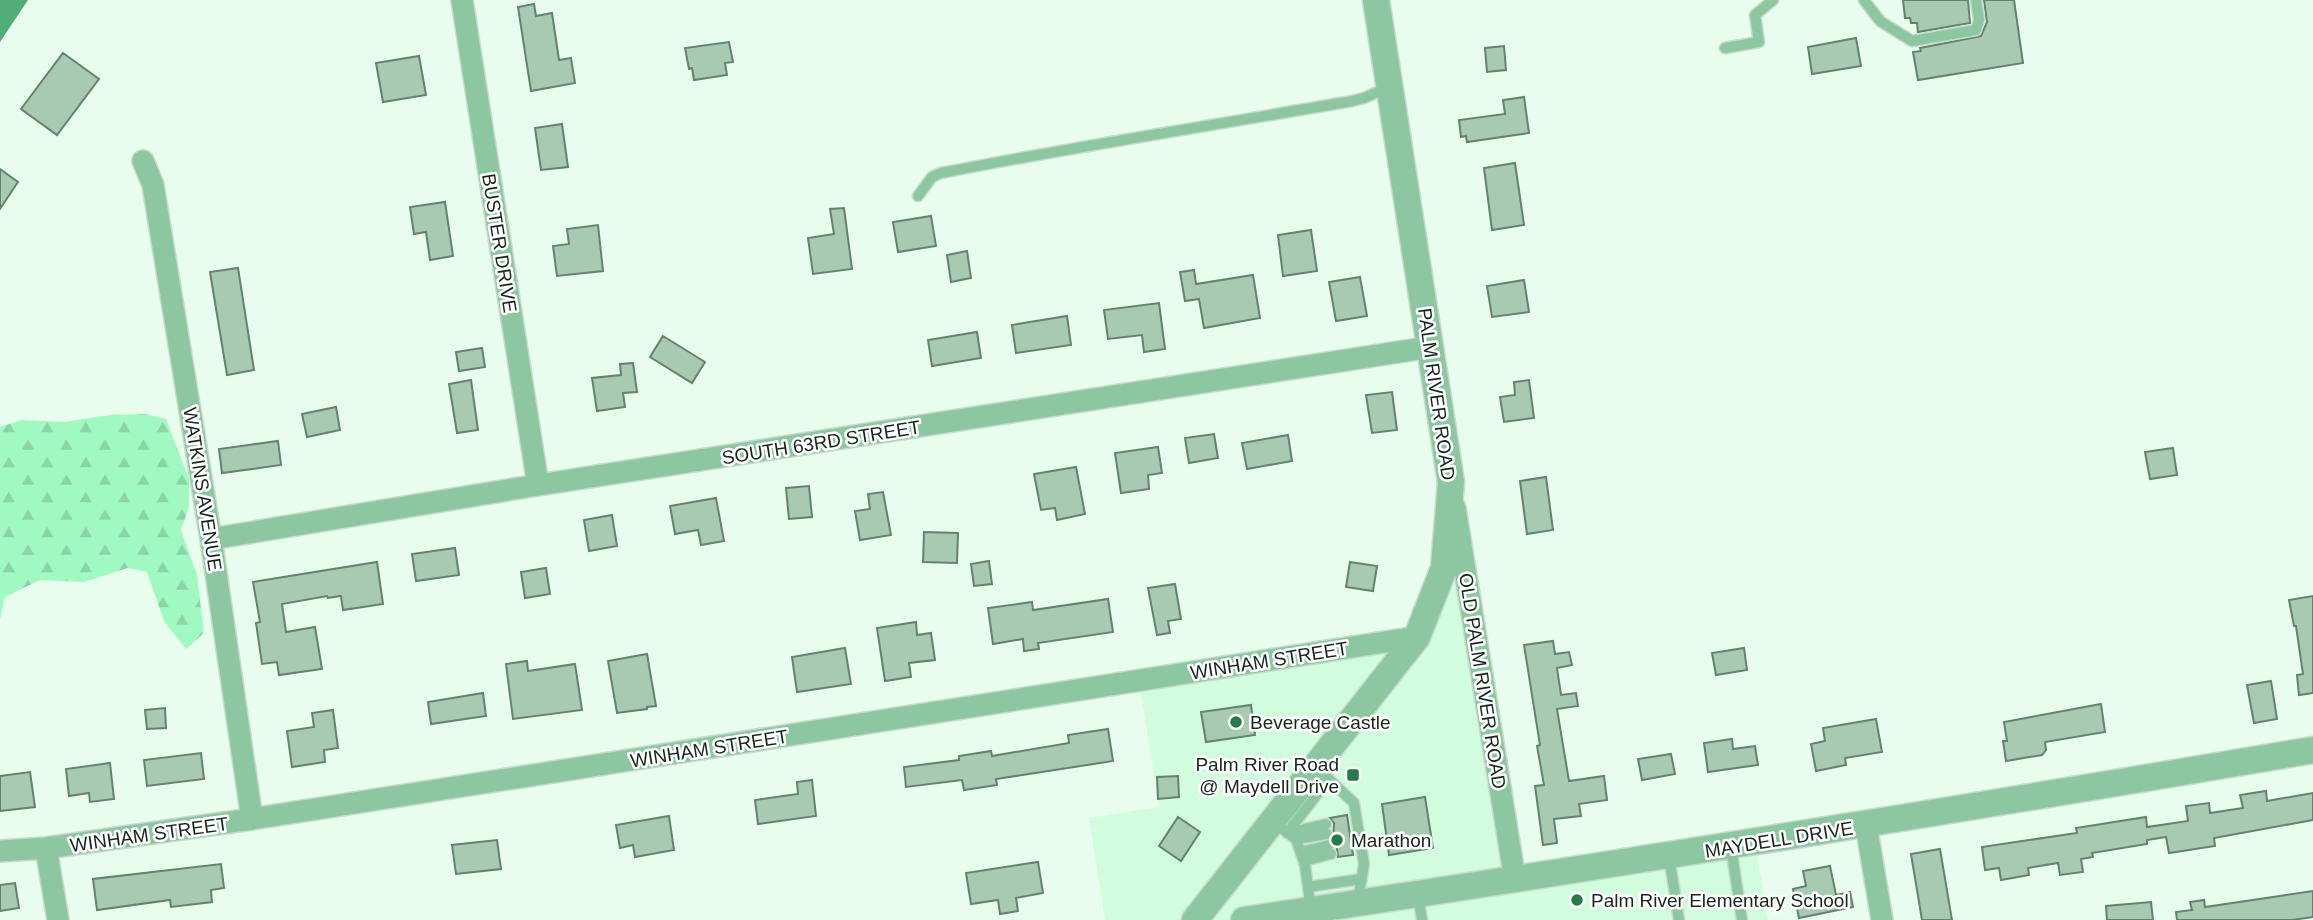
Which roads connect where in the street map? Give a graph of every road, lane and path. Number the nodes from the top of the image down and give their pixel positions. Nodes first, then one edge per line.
1 (462, 0) edge
2 (1376, 0) edge
3 (1773, 0) edge
4 (1864, 0) edge
5 (1976, 0) edge
6 (1725, 48) dead end
7 (1390, 86) junction
8 (143, 161) dead end
9 (918, 196) dead end
10 (1431, 347) junction
11 (1451, 482) junction
12 (538, 485) junction
13 (211, 539) junction
14 (1417, 636) junction
15 (2313, 750) edge
16 (1322, 773) junction
17 (252, 819) junction
18 (1866, 825) junction
19 (1285, 831) junction
20 (1731, 846) junction
21 (46, 848) junction
22 (0, 851) edge
23 (1302, 856) junction
24 (1669, 856) junction
25 (1515, 880) junction
26 (1360, 891) junction
27 (1310, 899) junction
28 (1420, 907) edge
29 (1285, 917) edge
30 (58, 920) edge
31 (1195, 920) edge
32 (1244, 920) edge
33 (1679, 920) edge
34 (1742, 920) edge
35 (1882, 920) edge

1 - 12 street, BUSTER DRIVE
2 - 7 street, PALM RIVER ROAD
3 - 6 lane
4 - 5 lane
7 - 9 lane
7 - 10 street, PALM RIVER ROAD
8 - 13 street, WATKINS AVENUE
10 - 11 street, PALM RIVER ROAD
10 - 12 street, SOUTH 63RD STREET
11 - 14 street, PALM RIVER ROAD
11 - 25 street, OLD PALM RIVER ROAD
12 - 13 street, SOUTH 63RD STREET
13 - 17 street, WATKINS AVENUE
14 - 16 street, PALM RIVER ROAD
14 - 17 street, WINHAM STREET
15 - 18 street, MAYDELL DRIVE
16 - 19 street, PALM RIVER ROAD
16 - 26 lane
17 - 21 street, WINHAM STREET
18 - 20 street, MAYDELL DRIVE
18 - 35 street
19 - 23 lane
19 - 23 lane
19 - 31 street, PALM RIVER ROAD
20 - 24 street, MAYDELL DRIVE
20 - 34 lane
21 - 22 street, WINHAM STREET
21 - 30 street
23 - 27 lane
24 - 25 street, MAYDELL DRIVE
24 - 33 lane
25 - 28 street, MAYDELL DRIVE
26 - 27 street, MAYDELL DRIVE
26 - 28 street, MAYDELL DRIVE
27 - 29 street, MAYDELL DRIVE
29 - 32 street, MAYDELL DRIVE

